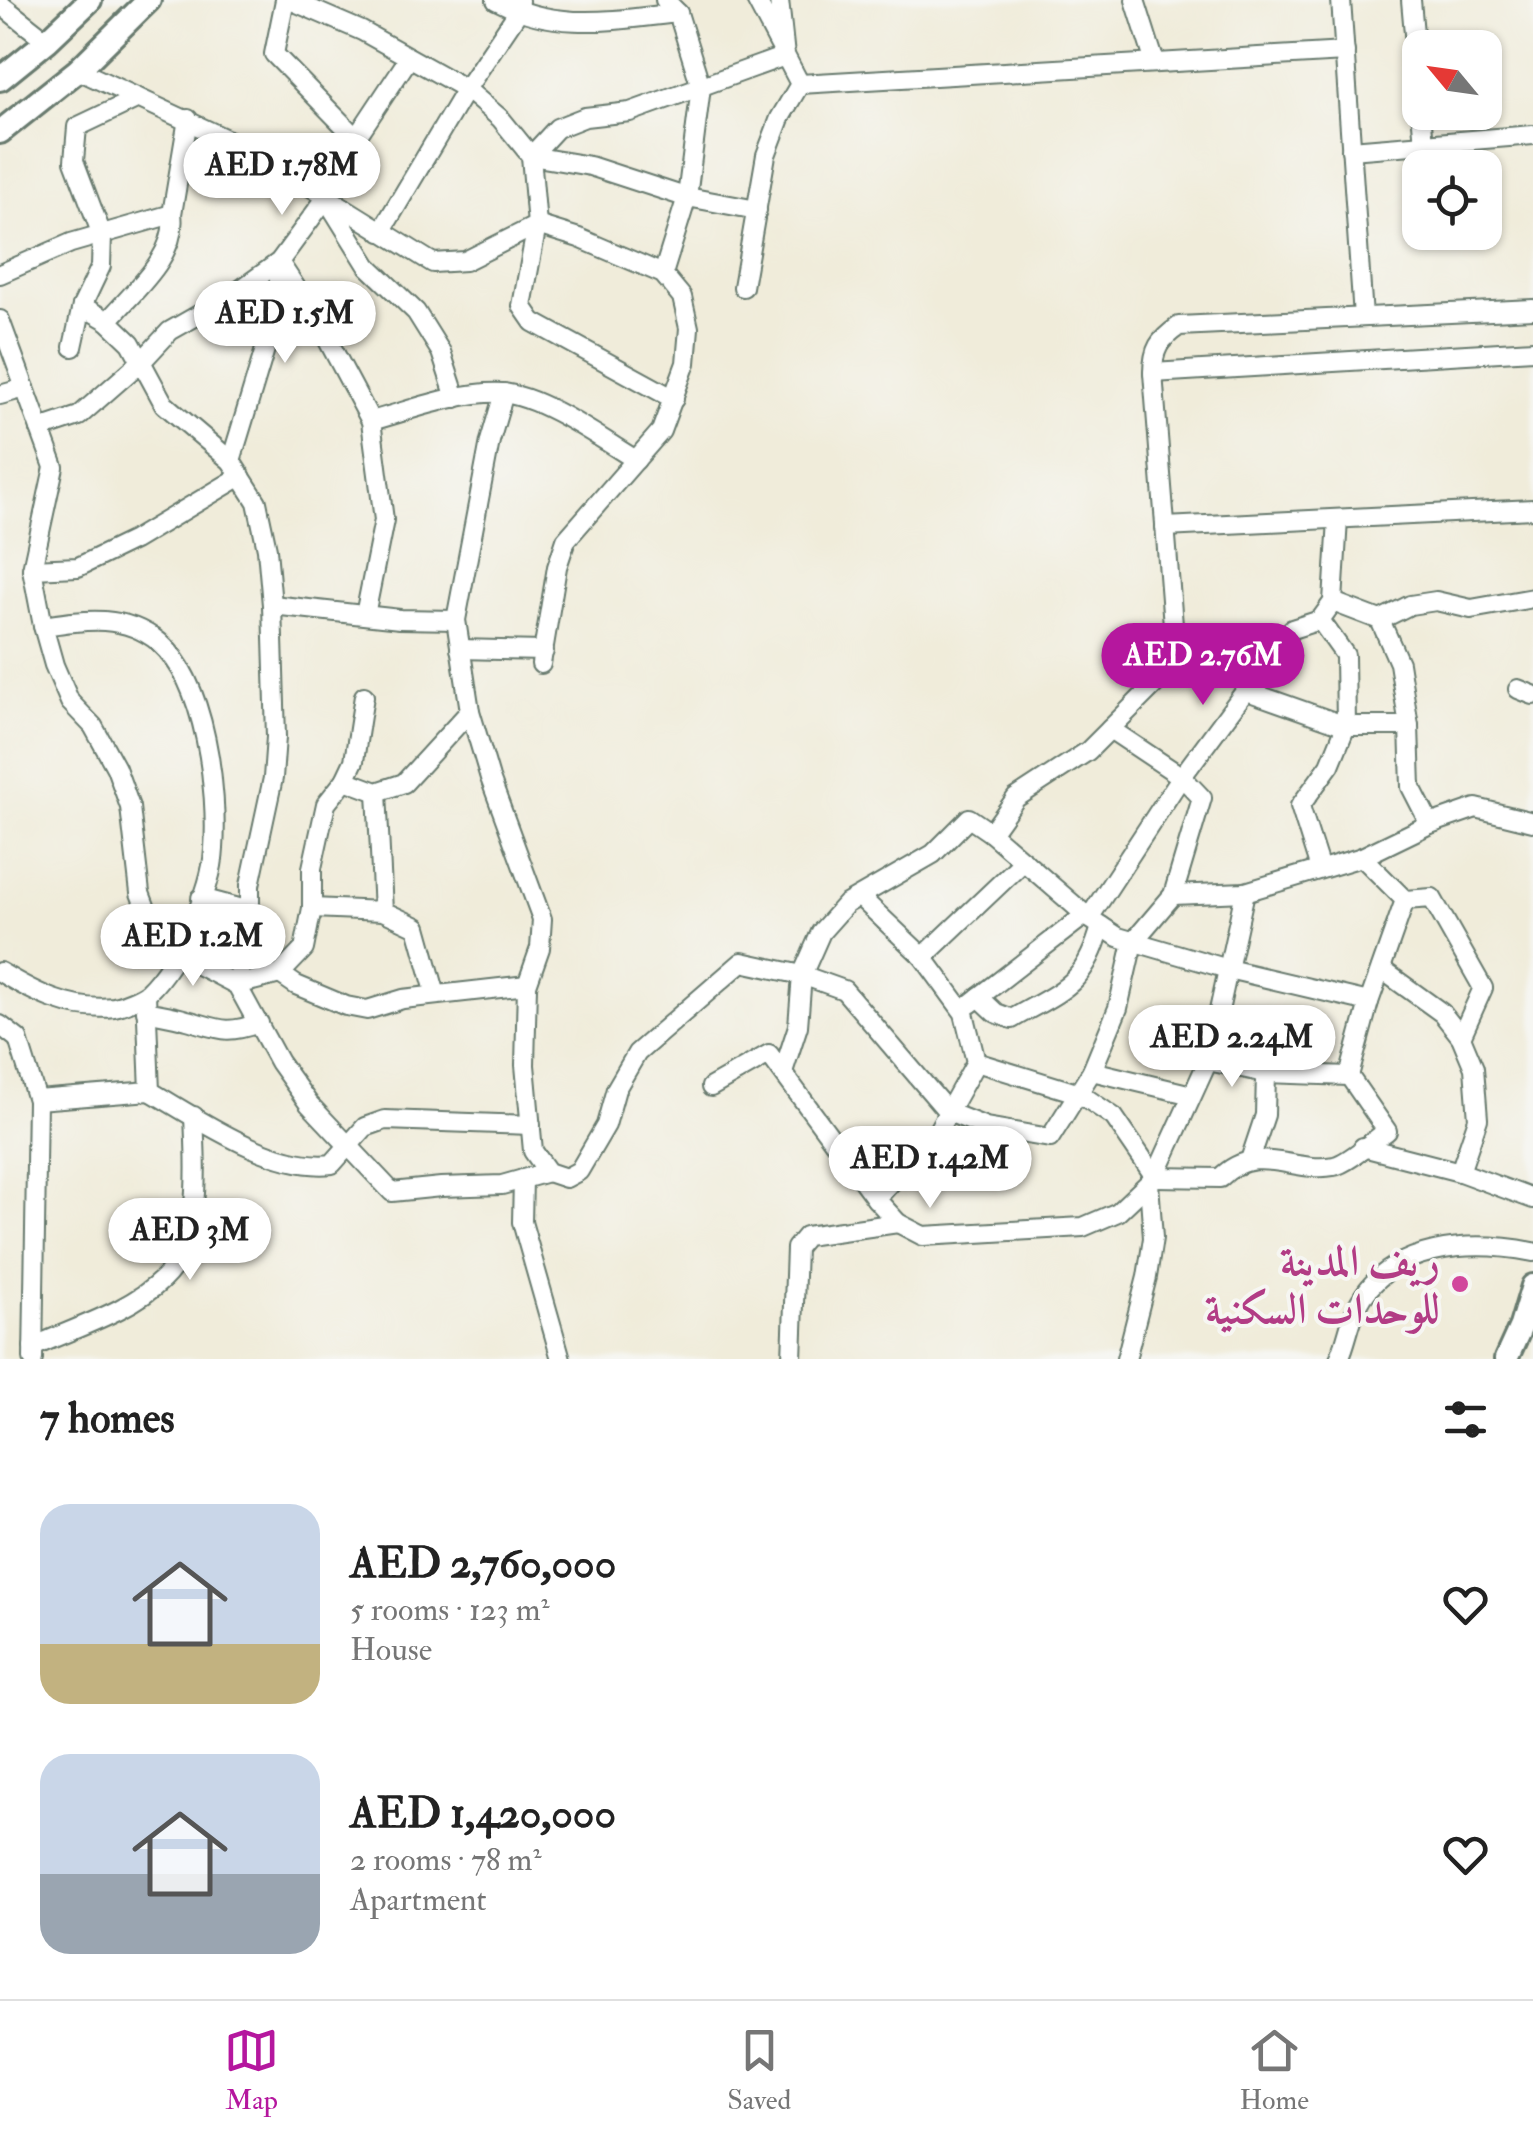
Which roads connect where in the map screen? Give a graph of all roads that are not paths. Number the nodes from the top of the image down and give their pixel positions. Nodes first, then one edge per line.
1 (90, 0) edge
2 (148, 0) edge
3 (288, 0) edge
4 (496, 0) edge
5 (756, 0) edge
6 (778, 0) edge
7 (1136, 0) edge
8 (1341, 0) edge
9 (1411, 0) edge
10 (0, 4) edge
11 (518, 6) edge
12 (672, 7) edge
13 (1414, 30) edge
14 (47, 41) junction
15 (1345, 52) junction
16 (785, 56) junction
17 (410, 58) junction
18 (1155, 63) junction
19 (78, 70) junction
20 (0, 79) edge
21 (800, 84) junction
22 (701, 88) junction
23 (466, 89) junction
24 (138, 98) junction
25 (188, 120) junction
26 (1423, 130) edge
27 (0, 132) edge
28 (1533, 135) edge
29 (356, 138) junction
30 (1424, 144) junction
31 (1352, 150) junction
32 (532, 156) junction
33 (686, 197) junction
34 (326, 198) junction
35 (757, 210) junction
36 (172, 214) junction
37 (537, 225) junction
38 (382, 232) junction
39 (102, 235) junction
40 (278, 262) junction
41 (0, 274) edge
42 (663, 274) junction
43 (743, 287) dead end
44 (82, 306) junction
45 (1533, 309) edge
46 (1363, 317) junction
47 (0, 320) edge
48 (108, 321) junction
49 (74, 347) dead end
50 (1533, 350) edge
51 (143, 360) junction
52 (1153, 373) junction
53 (25, 388) junction
54 (504, 393) junction
55 (0, 395) edge
56 (456, 398) junction
57 (674, 399) junction
58 (371, 421) junction
59 (40, 428) junction
60 (636, 460) junction
61 (236, 469) junction
62 (1533, 509) edge
63 (1338, 518) junction
64 (1165, 527) junction
65 (32, 569) junction
66 (1533, 598) edge
67 (1333, 602) junction
68 (272, 605) junction
69 (364, 615) junction
70 (456, 620) junction
71 (1320, 620) junction
72 (1380, 620) junction
73 (43, 626) junction
74 (460, 649) junction
75 (1246, 691) junction
76 (364, 696) dead end
77 (470, 711) junction
78 (1346, 726) junction
79 (1409, 726) junction
80 (1110, 729) junction
81 (1182, 777) junction
82 (345, 780) junction
83 (377, 792) junction
84 (1533, 822) edge
85 (1430, 824) junction
86 (991, 832) junction
87 (1362, 857) junction
88 (1024, 861) junction
89 (1320, 869) junction
90 (1246, 892) junction
91 (1173, 895) junction
92 (201, 898) junction
93 (860, 898) junction
94 (1405, 900) junction
95 (312, 908) junction
96 (250, 911) junction
97 (383, 912) junction
98 (1092, 920) junction
99 (1133, 942) junction
100 (177, 954) junction
101 (923, 957) junction
102 (1228, 969) junction
103 (1381, 969) junction
104 (0, 972) edge
105 (280, 974) junction
106 (802, 975) junction
107 (237, 985) junction
108 (527, 985) junction
109 (436, 995) junction
110 (979, 997) junction
111 (1370, 1002) junction
112 (146, 1003) junction
113 (962, 1010) junction
114 (259, 1023) junction
115 (0, 1025) edge
116 (1462, 1037) junction
117 (1208, 1061) junction
118 (976, 1062) junction
119 (1092, 1070) junction
120 (783, 1072) junction
121 (1266, 1073) junction
122 (1349, 1076) junction
123 (711, 1087) dead end
124 (150, 1091) junction
125 (1080, 1094) junction
126 (1192, 1095) junction
127 (37, 1100) junction
128 (948, 1112) junction
129 (194, 1116) junction
130 (531, 1125) junction
131 (348, 1144) junction
132 (1363, 1148) junction
133 (1250, 1160) junction
134 (548, 1172) junction
135 (1460, 1172) junction
136 (523, 1179) junction
137 (1152, 1180) junction
138 (1533, 1198) edge
139 (876, 1199) junction
140 (898, 1223) junction
141 (1533, 1252) edge
142 (1533, 1286) edge
143 (33, 1353) edge
144 (1134, 1356) edge
145 (561, 1359) edge
146 (792, 1359) edge
147 (1338, 1359) edge
148 (1506, 1359) edge

1 - 14 main road
2 - 19 main road
3 - 17 street
3 - 29 street
4 - 11 street
5 - 16 street
6 - 16 street
7 - 18 street
8 - 15 street
9 - 13 street
10 - 14 street
11 - 12 street
11 - 23 street
12 - 22 street
14 - 20 main road
15 - 18 street
15 - 31 street
16 - 21 street
16 - 22 street
17 - 23 street
17 - 29 street
18 - 21 street
19 - 24 street
19 - 27 main road
21 - 35 street
22 - 32 street
22 - 33 street
23 - 32 street
23 - 38 street
24 - 25 street
24 - 39 street
25 - 34 street
25 - 36 street
26 - 30 street
28 - 30 street
29 - 34 street
30 - 31 street
31 - 46 street
32 - 33 street
32 - 37 street
33 - 35 street
33 - 42 street
34 - 38 street
34 - 40 street
34 - 56 street
35 - 43 street
36 - 39 street
36 - 48 street
37 - 38 street
37 - 42 street
37 - 57 street
39 - 41 street
39 - 44 street
40 - 51 street
40 - 58 street
40 - 61 street
42 - 57 street
44 - 48 street
44 - 49 street
45 - 46 street
46 - 52 street
47 - 53 street
48 - 51 street
50 - 52 street
51 - 59 street
51 - 61 street
52 - 64 street
53 - 55 street
53 - 59 street
54 - 56 street
54 - 60 street
54 - 70 street
56 - 58 street
57 - 60 street
58 - 69 street
59 - 65 street
60 - 74 street
61 - 65 street
61 - 68 street
62 - 63 street
63 - 64 street
63 - 67 street
64 - 80 street
65 - 73 street
66 - 72 street
67 - 71 street
67 - 72 street
68 - 69 street
68 - 96 street
69 - 70 street
70 - 74 street
71 - 75 street
71 - 78 street
72 - 79 street
73 - 92 street
73 - 100 street
74 - 77 street
75 - 78 street
75 - 81 street
76 - 82 street
77 - 83 street
77 - 108 street
78 - 79 street
78 - 89 street
79 - 85 street
80 - 81 street
80 - 86 street
81 - 91 street
81 - 98 street
82 - 83 street
82 - 95 street
83 - 97 street
84 - 85 street
85 - 87 street
86 - 88 street
86 - 93 street
87 - 89 street
87 - 94 street
88 - 98 street
88 - 101 street
89 - 90 street
90 - 91 street
90 - 102 street
91 - 99 street
92 - 96 street
92 - 100 street
93 - 101 street
93 - 106 street
94 - 103 street
94 - 116 street
95 - 97 street
95 - 105 street
96 - 107 street
97 - 109 street
98 - 99 street
98 - 110 street
98 - 110 street
99 - 102 street
99 - 119 street
100 - 107 street
100 - 112 street
101 - 113 street
102 - 111 street
102 - 117 street
103 - 111 street
103 - 116 street
104 - 112 street
105 - 107 street
105 - 109 street
106 - 120 street
106 - 128 street
106 - 134 street
107 - 114 street
108 - 109 street
108 - 130 street
110 - 113 street
111 - 122 street
112 - 114 street
112 - 124 street
113 - 118 street
114 - 131 street
115 - 127 street
116 - 135 street
117 - 121 street
117 - 126 street
118 - 125 street
118 - 128 street
119 - 125 street
119 - 126 street
120 - 123 street
120 - 139 street
121 - 122 street
121 - 133 street
122 - 132 street
124 - 127 street
124 - 129 street
125 - 128 street
125 - 137 street
126 - 137 street
127 - 143 street
128 - 139 street
129 - 131 street
129 - 143 street
130 - 131 street
130 - 134 street
131 - 136 street
132 - 133 street
132 - 135 street
133 - 137 street
134 - 136 street
135 - 138 street
136 - 145 street
137 - 140 street
137 - 144 street
139 - 140 street
140 - 146 street
141 - 147 street
142 - 148 main road

